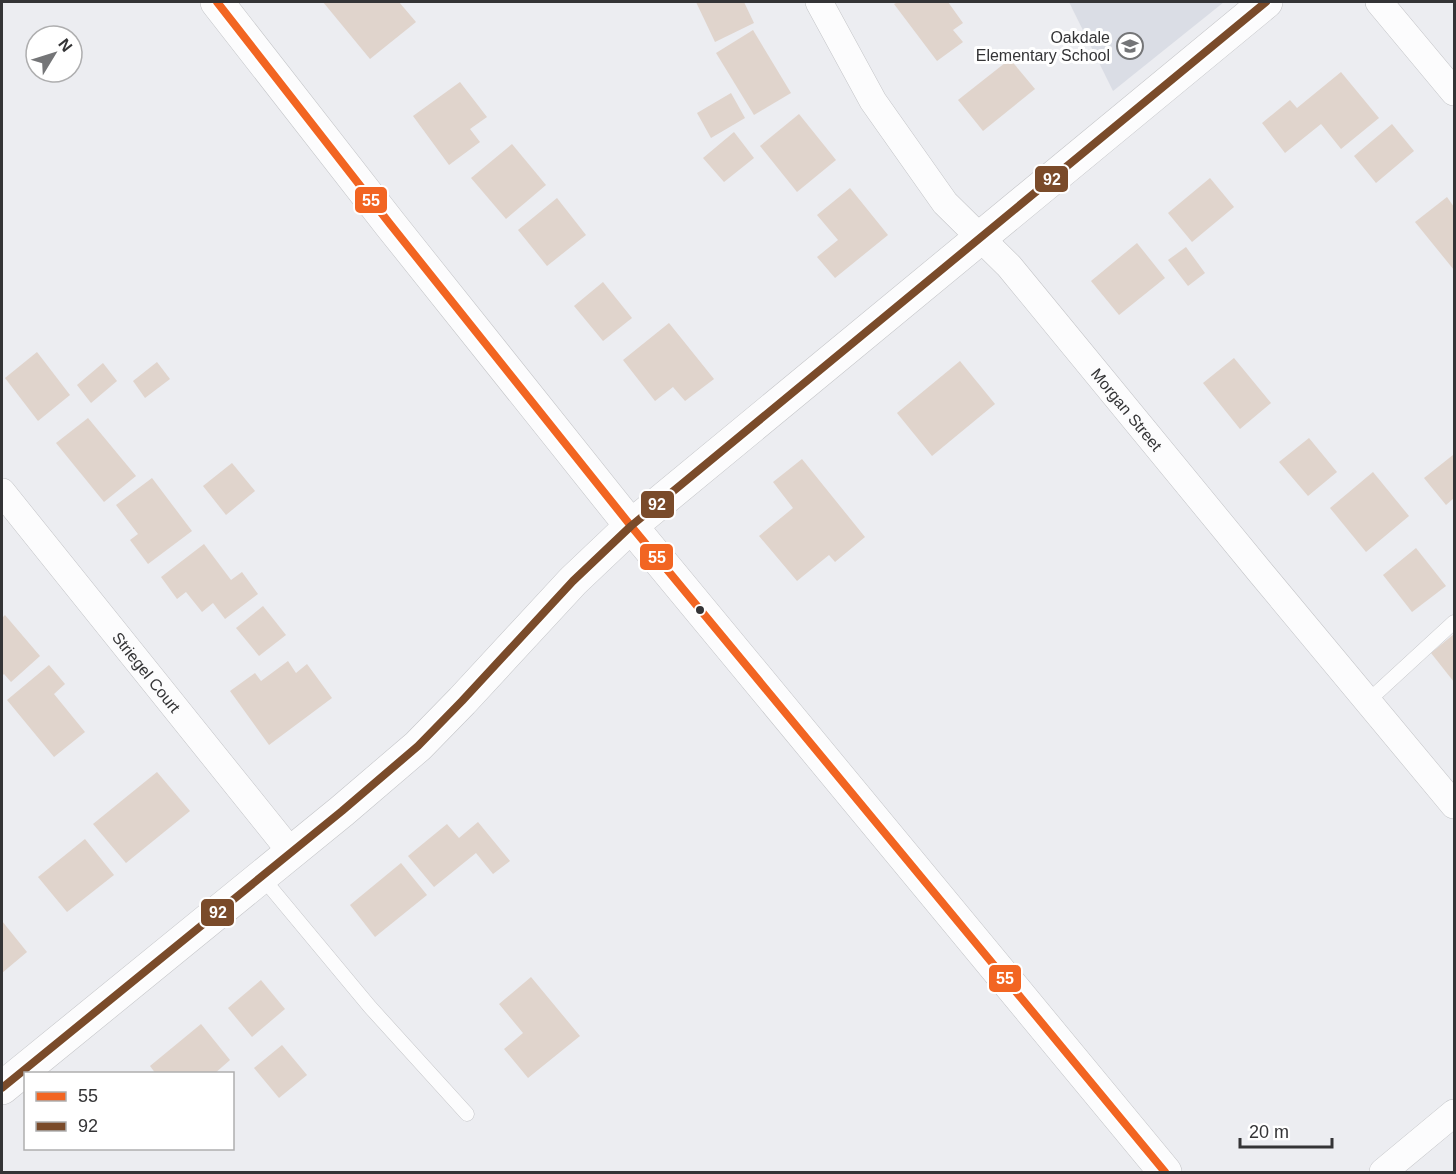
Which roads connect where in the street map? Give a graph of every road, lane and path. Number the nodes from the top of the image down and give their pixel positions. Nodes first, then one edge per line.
1 (217, 2) edge
2 (819, 2) edge
3 (1266, 2) edge
4 (1379, 2) edge
5 (1455, 92) edge
6 (980, 237) junction
7 (2, 492) edge
8 (631, 526) junction
9 (1455, 622) edge
10 (1368, 701) junction
11 (1455, 805) edge
12 (291, 852) junction
13 (261, 876) junction
14 (2, 1088) edge
15 (1455, 1113) edge
16 (466, 1114) dead end
17 (1165, 1173) edge
18 (1383, 1173) edge

1 - 8 street
2 - 6 street, Morgan Street
3 - 6 street
4 - 5 street
6 - 8 street
6 - 10 street, Morgan Street
7 - 12 street, Striegel Court
8 - 12 street
8 - 17 street
9 - 10 lane
10 - 11 street, Morgan Street
12 - 13 street
13 - 14 street
13 - 16 lane
15 - 18 street

